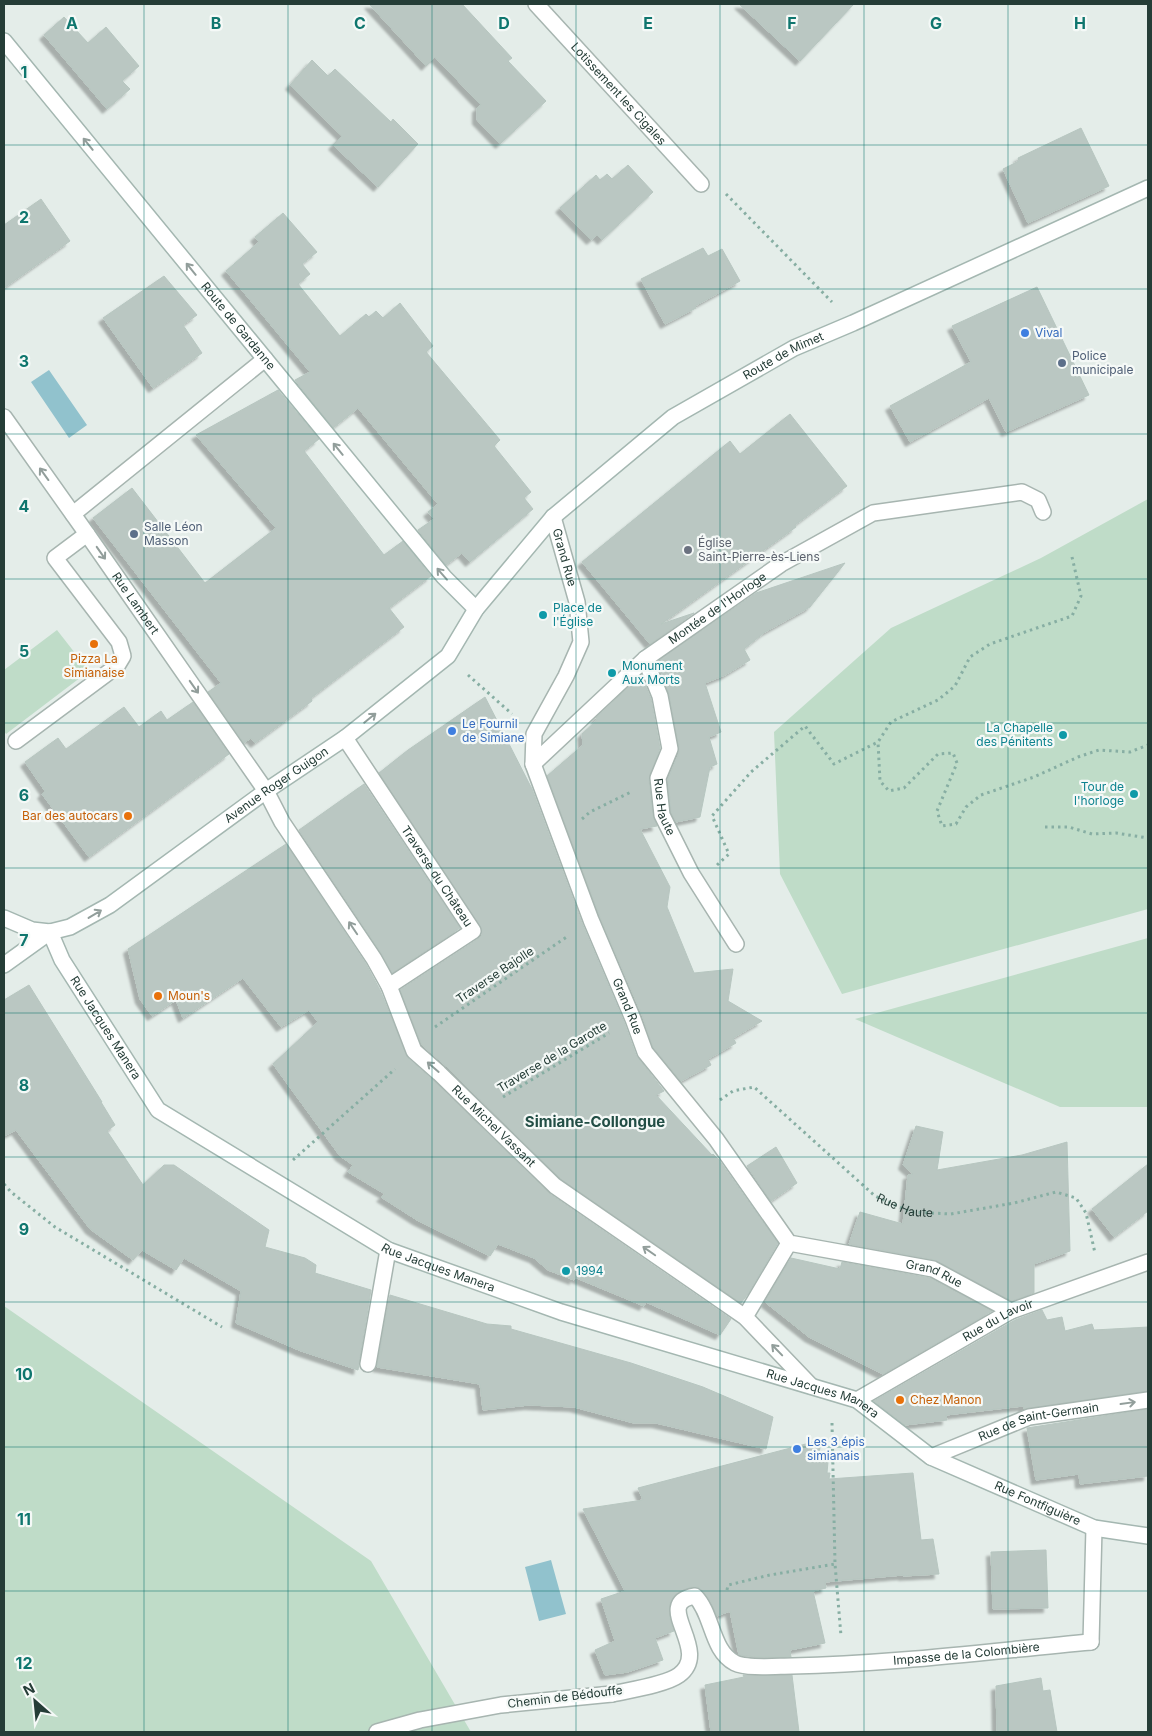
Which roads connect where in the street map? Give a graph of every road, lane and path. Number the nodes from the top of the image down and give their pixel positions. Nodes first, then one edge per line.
1 (536, 4) edge
2 (4, 41) edge
3 (700, 184) joint
4 (1148, 188) edge
5 (853, 324) junction
6 (265, 359) junction
7 (4, 417) edge
8 (1043, 512) dead end
9 (73, 514) junction
10 (553, 517) junction
11 (87, 534) junction
12 (1072, 557) dead end
13 (476, 609) junction
14 (448, 656) junction
15 (645, 658) junction
16 (534, 734) junction
17 (345, 738) junction
18 (16, 741) dead end
19 (878, 742) junction
20 (1148, 745) edge
21 (533, 764) junction
22 (658, 778) junction
23 (266, 791) junction
24 (1045, 826) dead end
25 (559, 836) junction
26 (1148, 838) edge
27 (687, 864) junction
28 (4, 918) edge
29 (591, 920) junction
30 (50, 932) junction
31 (736, 944) dead end
32 (4, 965) edge
33 (389, 986) junction
34 (633, 1019) junction
35 (414, 1051) junction
36 (479, 1111) junction
37 (698, 1117) junction
38 (272, 1179) junction
39 (4, 1184) edge
40 (789, 1242) junction
41 (388, 1250) junction
42 (1148, 1262) edge
43 (1101, 1278) junction
44 (1012, 1311) junction
45 (745, 1317) junction
46 (222, 1327) dead end
47 (368, 1364) dead end
48 (811, 1386) junction
49 (832, 1392) junction
50 (857, 1400) junction
51 (1148, 1400) edge
52 (931, 1457) junction
53 (1094, 1528) junction
54 (1148, 1536) edge
55 (835, 1564) junction
56 (709, 1620) junction
57 (843, 1665) junction
58 (377, 1732) edge

1 - 3 street, Lotissement les Cigales
6 -> 2 street, Route de Gardanne
3 - 5 path
4 - 5 street, Route de Mimet
5 - 10 street, Route de Mimet
6 - 9 street
13 -> 6 street, Route de Gardanne
9 -> 7 street, Rue Lambert
8 - 15 street, Montée de l'Horloge
9 - 11 street, Rue Lambert
10 - 13 street, Route de Mimet
10 - 16 street, Grand Rue
11 - 18 street
11 -> 23 street, Rue Lambert
12 - 19 path
13 - 14 street, Avenue Roger Guigon
14 - 16 path
17 -> 14 street, Avenue Roger Guigon
15 - 21 street, Montée de l'Horloge
15 - 22 street, Rue Haute
16 - 21 street, Grand Rue
17 - 23 street, Avenue Roger Guigon
17 - 33 street, Traverse du Château
19 - 20 path
19 - 27 path
21 - 25 street, Grand Rue
22 - 25 path
22 - 27 street, Rue Haute
30 -> 23 street, Avenue Roger Guigon
33 -> 23 street, Rue Michel Vassant
24 - 26 path
25 - 29 street, Grand Rue
27 - 31 street, Rue Haute
28 - 30 street
29 - 34 street, Grand Rue
29 - 35 path, Traverse Bajolle
30 - 32 street
30 - 38 street, Rue Jacques Manera
33 - 35 street, Rue Michel Vassant
34 - 36 path, Traverse de la Garotte
34 - 37 street, Grand Rue
36 -> 35 street, Rue Michel Vassant
35 - 38 path, Traverse Bajolle
45 -> 36 street, Rue Michel Vassant
37 - 40 street, Grand Rue
37 - 43 path, Rue Haute
38 - 41 street, Rue Jacques Manera
39 - 46 path
40 - 44 street, Grand Rue
40 - 45 street
41 - 47 street
41 - 48 street, Rue Jacques Manera
42 - 43 street, Rue du Lavoir
43 - 44 street, Rue du Lavoir
44 - 50 street, Rue du Lavoir
48 -> 45 street, Rue Michel Vassant
48 - 49 street, Rue Jacques Manera
49 - 50 street, Rue Jacques Manera
49 - 55 path
50 - 52 street, Rue Jacques Manera
52 -> 51 street, Rue de Saint-Germain
52 - 53 street, Rue Fontfiguière
53 - 54 street, Rue Fontfiguière
53 - 57 street, Impasse de la Colombière
55 - 56 path
55 - 57 path
56 - 57 street, Chemin de Bédouffe
56 - 58 street, Chemin de Bédouffe

